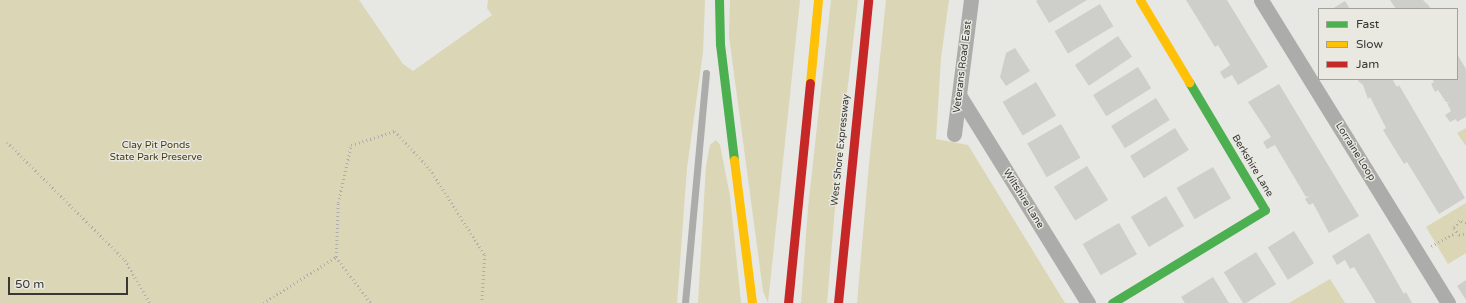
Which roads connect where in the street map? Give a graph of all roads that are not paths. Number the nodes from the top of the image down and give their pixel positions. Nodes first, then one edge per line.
1 (719, 0) edge
2 (818, 0) edge
3 (868, 0) edge
4 (971, 0) edge
5 (1140, 0) edge
6 (1261, 0) edge
7 (706, 73) dead end
8 (959, 95) junction
9 (954, 134) dead end
10 (685, 303) edge
11 (752, 303) edge
12 (788, 303) edge
13 (838, 303) edge
14 (1088, 303) edge
15 (1112, 303) edge
16 (1448, 303) edge

1 - 11 main road
2 - 12 main road
3 - 13 main road, West Shore Expressway
4 - 8 street, Veterans Road East
5 - 15 main road, Berkshire Lane
6 - 16 street, Lorraine Loop
7 - 10 lane
8 - 9 street, Veterans Road East
8 - 14 street, Wiltshire Lane

